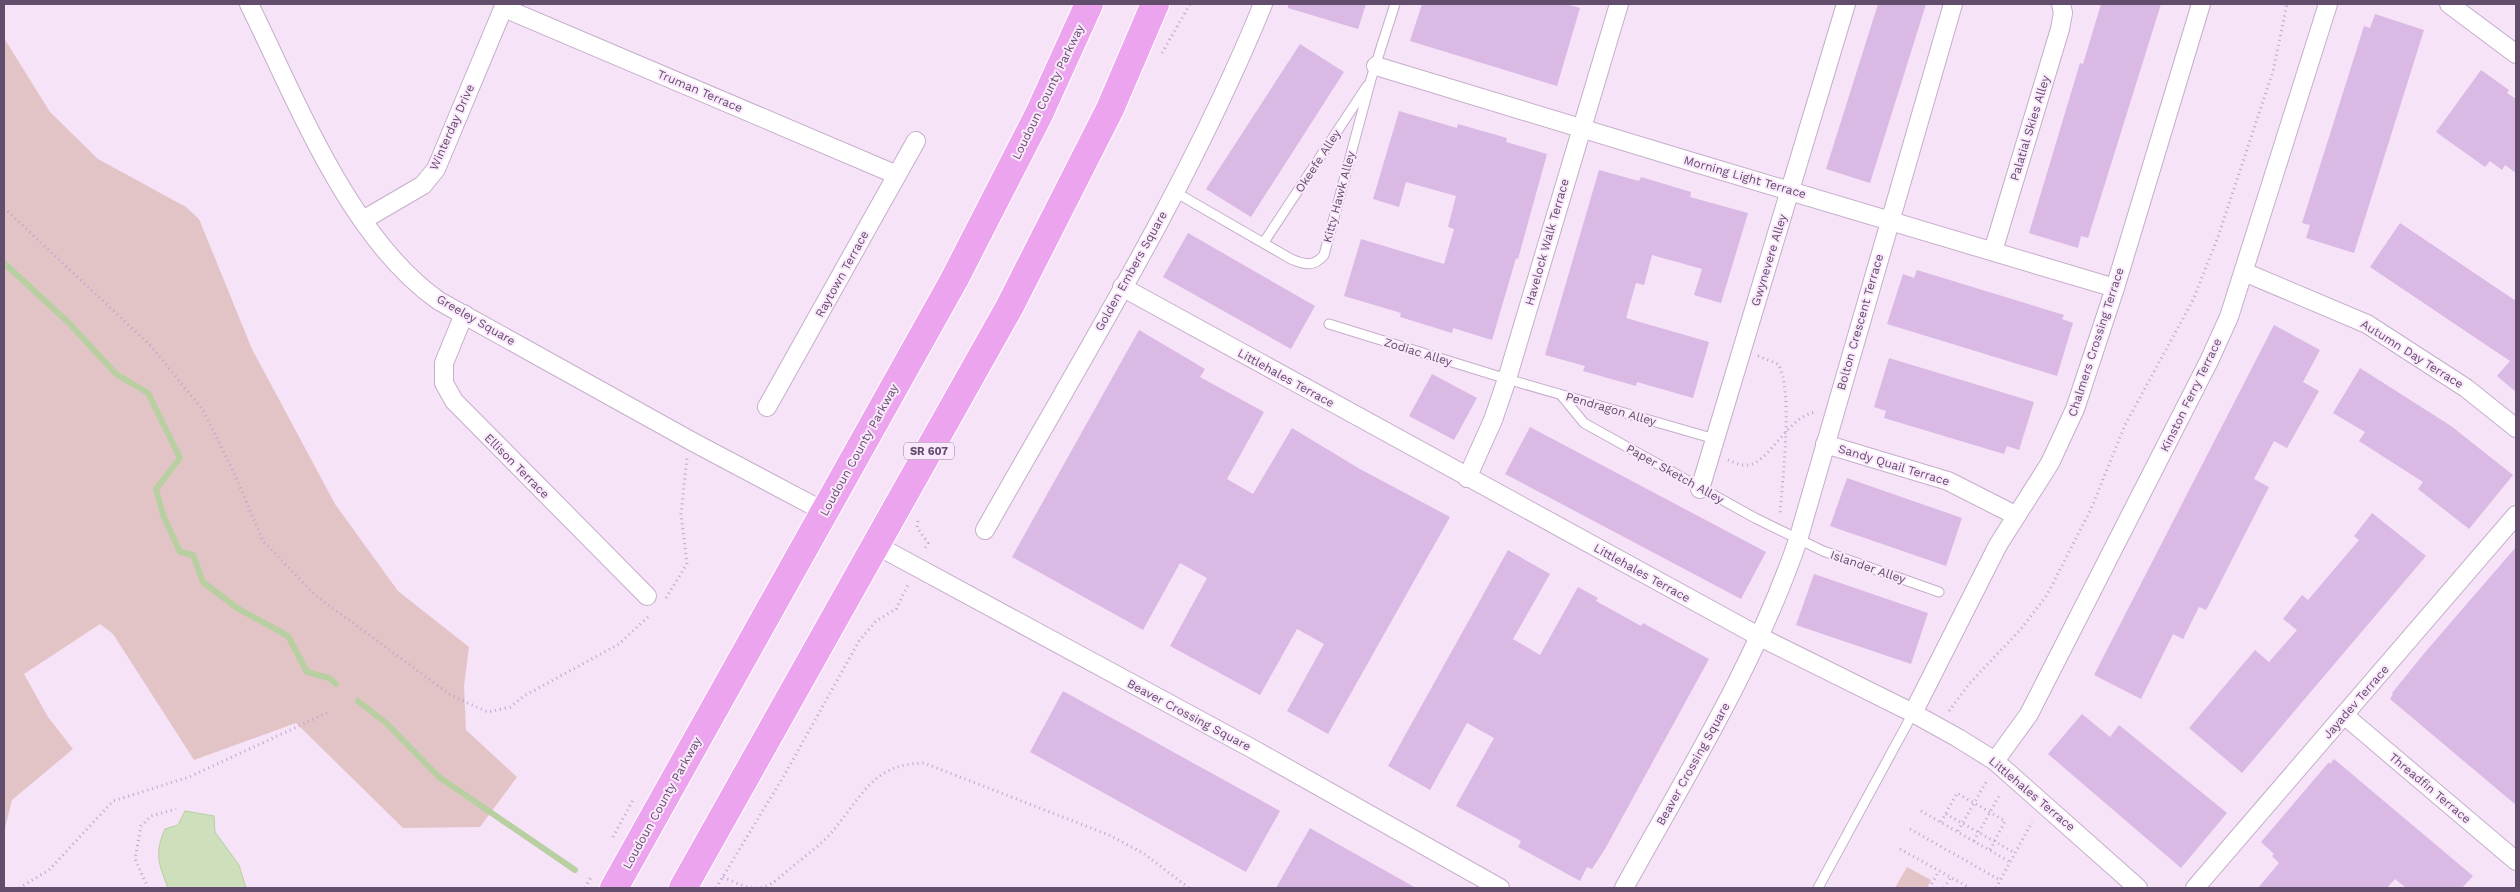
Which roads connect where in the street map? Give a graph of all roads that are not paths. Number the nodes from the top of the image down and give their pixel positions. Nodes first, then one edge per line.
1 (249, 4) edge
2 (1089, 4) edge
3 (1155, 4) edge
4 (1263, 4) edge
5 (1395, 4) edge
6 (1619, 4) edge
7 (1846, 4) edge
8 (1953, 4) edge
9 (2060, 4) edge
10 (2201, 4) edge
11 (2328, 4) edge
12 (2449, 4) edge
13 (504, 6) edge
14 (2516, 54) edge
15 (1374, 72) junction
16 (1580, 130) junction
17 (916, 141) dead end
18 (897, 175) junction
19 (1790, 190) junction
20 (1175, 192) junction
21 (363, 220) junction
22 (1890, 220) junction
23 (1264, 242) junction
24 (1993, 251) junction
25 (2244, 272) junction
26 (1122, 287) junction
27 (2115, 288) junction
28 (464, 314) junction
29 (1329, 324) dead end
30 (1507, 379) junction
31 (1561, 395) junction
32 (767, 408) dead end
33 (2516, 428) edge
34 (1715, 439) junction
35 (1825, 444) junction
36 (1468, 478) junction
37 (1700, 489) junction
38 (825, 512) junction
39 (2015, 515) junction
40 (2516, 515) edge
41 (985, 530) dead end
42 (1798, 540) junction
43 (876, 545) junction
44 (1939, 592) dead end
45 (654, 603) road end
46 (1760, 637) junction
47 (1913, 713) junction
48 (2344, 715) junction
49 (1996, 761) junction
50 (2516, 862) edge
51 (614, 888) edge
52 (683, 888) edge
53 (1500, 888) edge
54 (1624, 888) edge
55 (1818, 888) edge
56 (2138, 888) edge
57 (2196, 888) edge

1 - 21 street, Greeley Square
2 - 38 main road, Loudoun County Parkway
3 - 43 main road, SR 607
4 - 20 street, Golden Embers Square
5 - 15 lane, Kitty Hawk Alley
6 - 16 street, Havelock Walk Terrace
7 - 19 street, Gwynevere Alley
8 - 22 street, Bolton Crescent Terrace
9 - 24 street, Palatial Skies Alley
10 - 27 street, Chalmers Crossing Terrace
11 - 25 street, Kinston Ferry Terrace
12 - 14 street
13 - 18 street, Truman Terrace
13 - 21 street, Winterday Drive
15 - 16 street, Morning Light Terrace
15 - 23 lane, Okeefe Alley
15 - 23 lane, Kitty Hawk Alley
16 - 19 street, Morning Light Terrace
16 - 30 street, Havelock Walk Terrace
17 - 18 street, Raytown Terrace
18 - 32 street, Raytown Terrace
19 - 22 street, Morning Light Terrace
19 - 34 street, Gwynevere Alley
20 - 23 lane, Kitty Hawk Alley
20 - 26 street, Golden Embers Square
21 - 28 street, Greeley Square
22 - 24 street, Morning Light Terrace
22 - 35 street, Bolton Crescent Terrace
24 - 27 street, Morning Light Terrace
25 - 33 street, Autumn Day Terrace
25 - 49 street, Kinston Ferry Terrace
26 - 36 street, Littlehales Terrace
26 - 41 street, Golden Embers Square
27 - 39 street, Chalmers Crossing Terrace
28 - 38 street, Greeley Square
28 - 45 street, Ellison Terrace
29 - 30 lane, Zodiac Alley
30 - 31 lane, Pendragon Alley
30 - 36 street, Havelock Walk Terrace
31 - 34 lane, Pendragon Alley
31 - 37 lane, Paper Sketch Alley
34 - 37 street, Gwynevere Alley
35 - 39 street, Sandy Quail Terrace
35 - 42 street, Bolton Crescent Terrace
36 - 46 street, Littlehales Terrace
37 - 42 lane, Paper Sketch Alley
38 - 51 main road, Loudoun County Parkway
39 - 47 street, Chalmers Crossing Terrace
40 - 48 street, Jayadev Terrace
42 - 44 lane, Islander Alley
42 - 46 street, Bolton Crescent Terrace
43 - 52 main road, SR 607
43 - 53 street, Beaver Crossing Square
46 - 47 street, Littlehales Terrace
46 - 54 street, Beaver Crossing Square
47 - 49 street, Littlehales Terrace
47 - 55 lane
48 - 50 street, Threadfin Terrace
48 - 57 street, Jayadev Terrace
49 - 56 street, Littlehales Terrace

